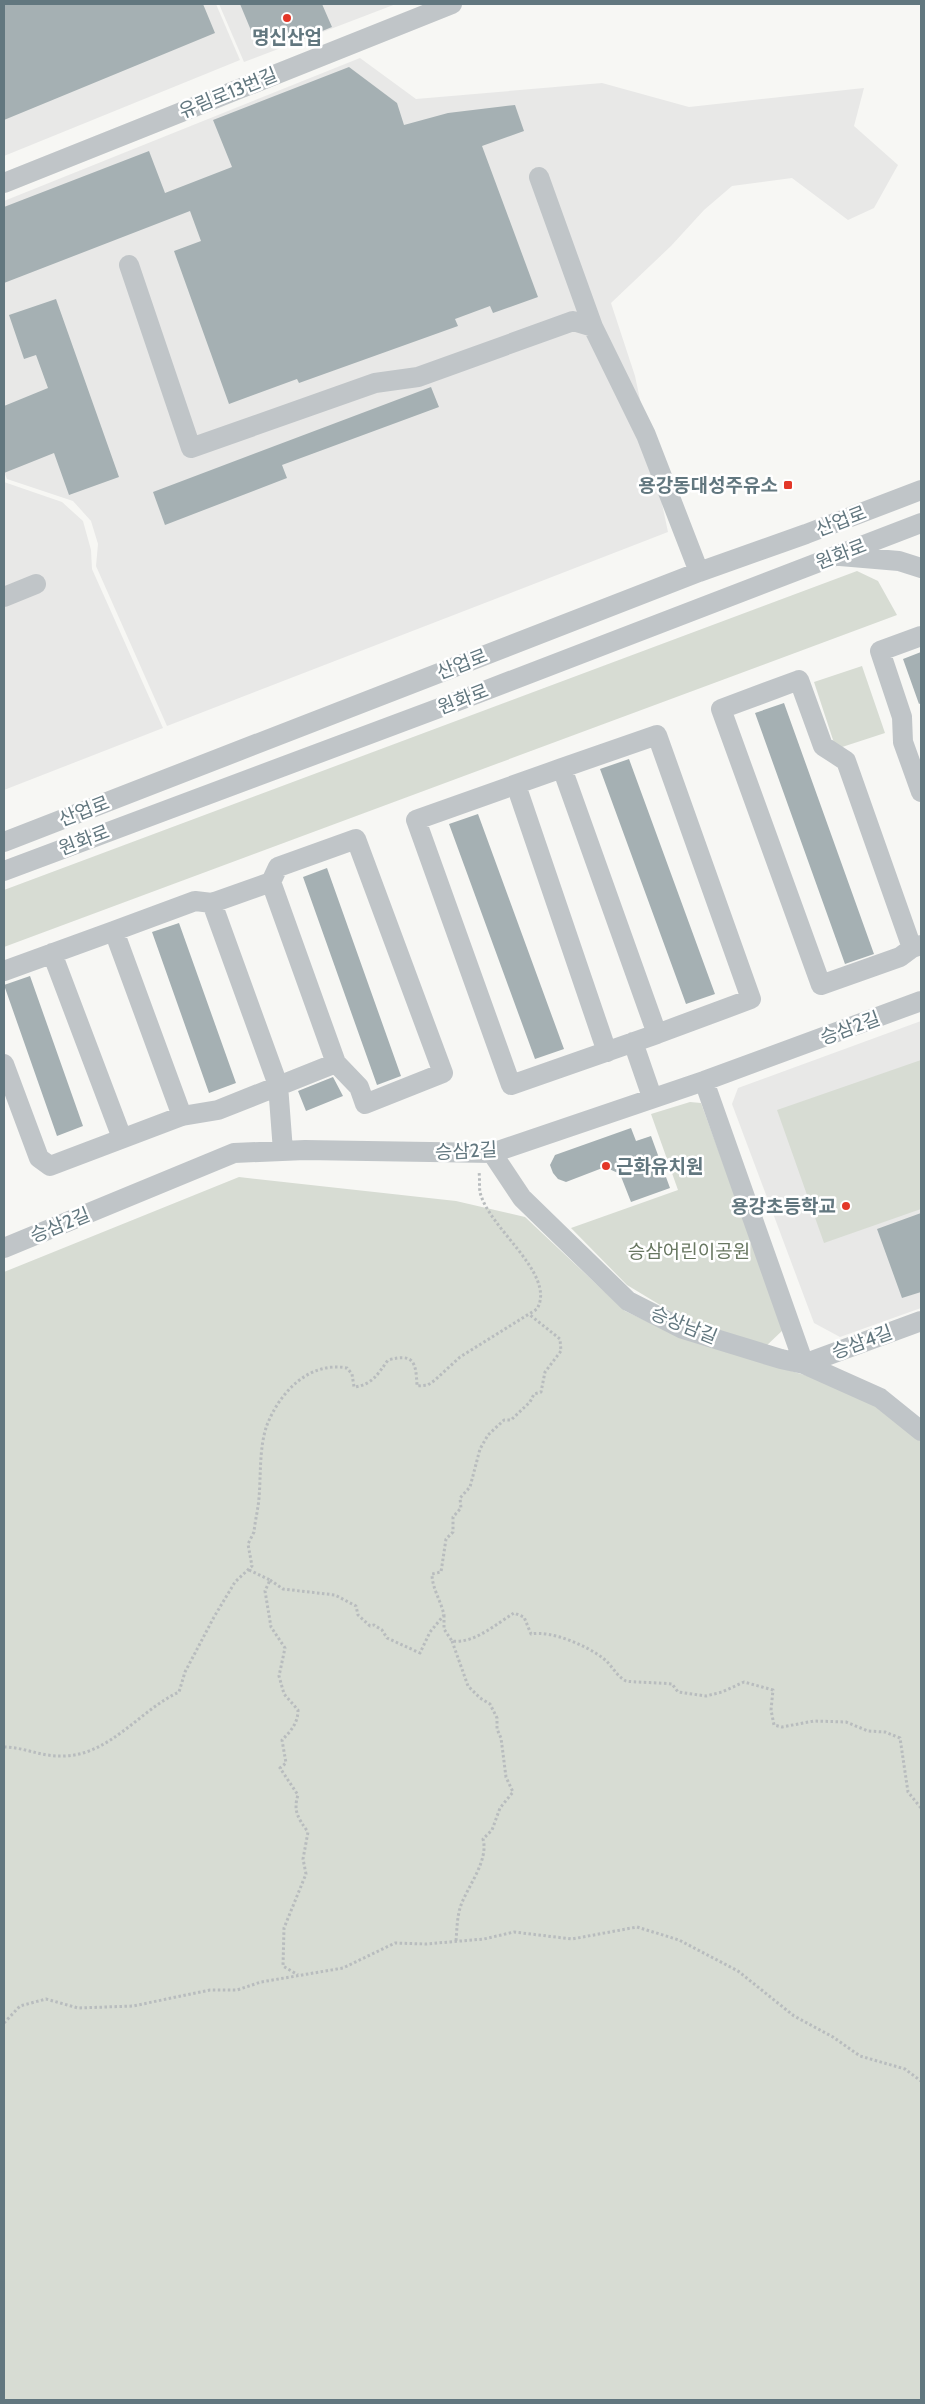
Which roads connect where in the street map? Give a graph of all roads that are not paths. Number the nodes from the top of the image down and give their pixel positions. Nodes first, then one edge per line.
1 (452, 4) edge
2 (539, 176) dead end
3 (4, 183) edge
4 (129, 265) dead end
5 (593, 327) junction
6 (921, 490) edge
7 (921, 523) edge
8 (836, 556) junction
9 (921, 568) edge
10 (699, 572) junction
11 (36, 584) dead end
12 (4, 598) edge
13 (921, 636) edge
14 (562, 768) junction
15 (516, 785) junction
16 (921, 792) edge
17 (4, 842) edge
18 (4, 871) edge
19 (271, 882) junction
20 (212, 903) junction
21 (114, 931) junction
22 (917, 947) edge
23 (52, 953) junction
24 (4, 971) edge
25 (921, 1001) edge
26 (657, 1034) junction
27 (633, 1042) junction
28 (607, 1052) junction
29 (336, 1063) junction
30 (4, 1064) edge
31 (704, 1081) junction
32 (278, 1085) junction
33 (652, 1097) junction
34 (182, 1116) junction
35 (122, 1138) junction
36 (283, 1151) junction
37 (484, 1153) junction
38 (4, 1248) edge
39 (921, 1321) edge
40 (804, 1364) junction
41 (921, 1431) edge

1 - 3 street, 유림로13번길
2 - 5 street
4 - 5 street
5 - 10 street
6 - 10 street, 산업로
7 - 8 street, 원화로
8 - 9 street
8 - 18 street, 원화로
10 - 17 street, 산업로
11 - 12 street
13 - 16 street
14 - 15 street
14 - 26 street
14 - 26 street
15 - 28 street
15 - 28 street
19 - 20 street
19 - 29 street
19 - 29 street
20 - 21 street
20 - 32 street
21 - 23 street
21 - 34 street
22 - 22 street
23 - 24 street
23 - 35 street
25 - 31 street, 승삼2길
26 - 27 street
27 - 28 street
27 - 33 street
29 - 32 street
30 - 35 street
31 - 33 street, 승삼2길
31 - 40 street
32 - 34 street
32 - 36 street
33 - 37 street, 승삼2길
34 - 35 street
36 - 37 street, 승삼2길
36 - 38 street, 승삼2길
37 - 40 street, 승상남길
39 - 40 street, 승삼4길
40 - 41 street, 승상남길

